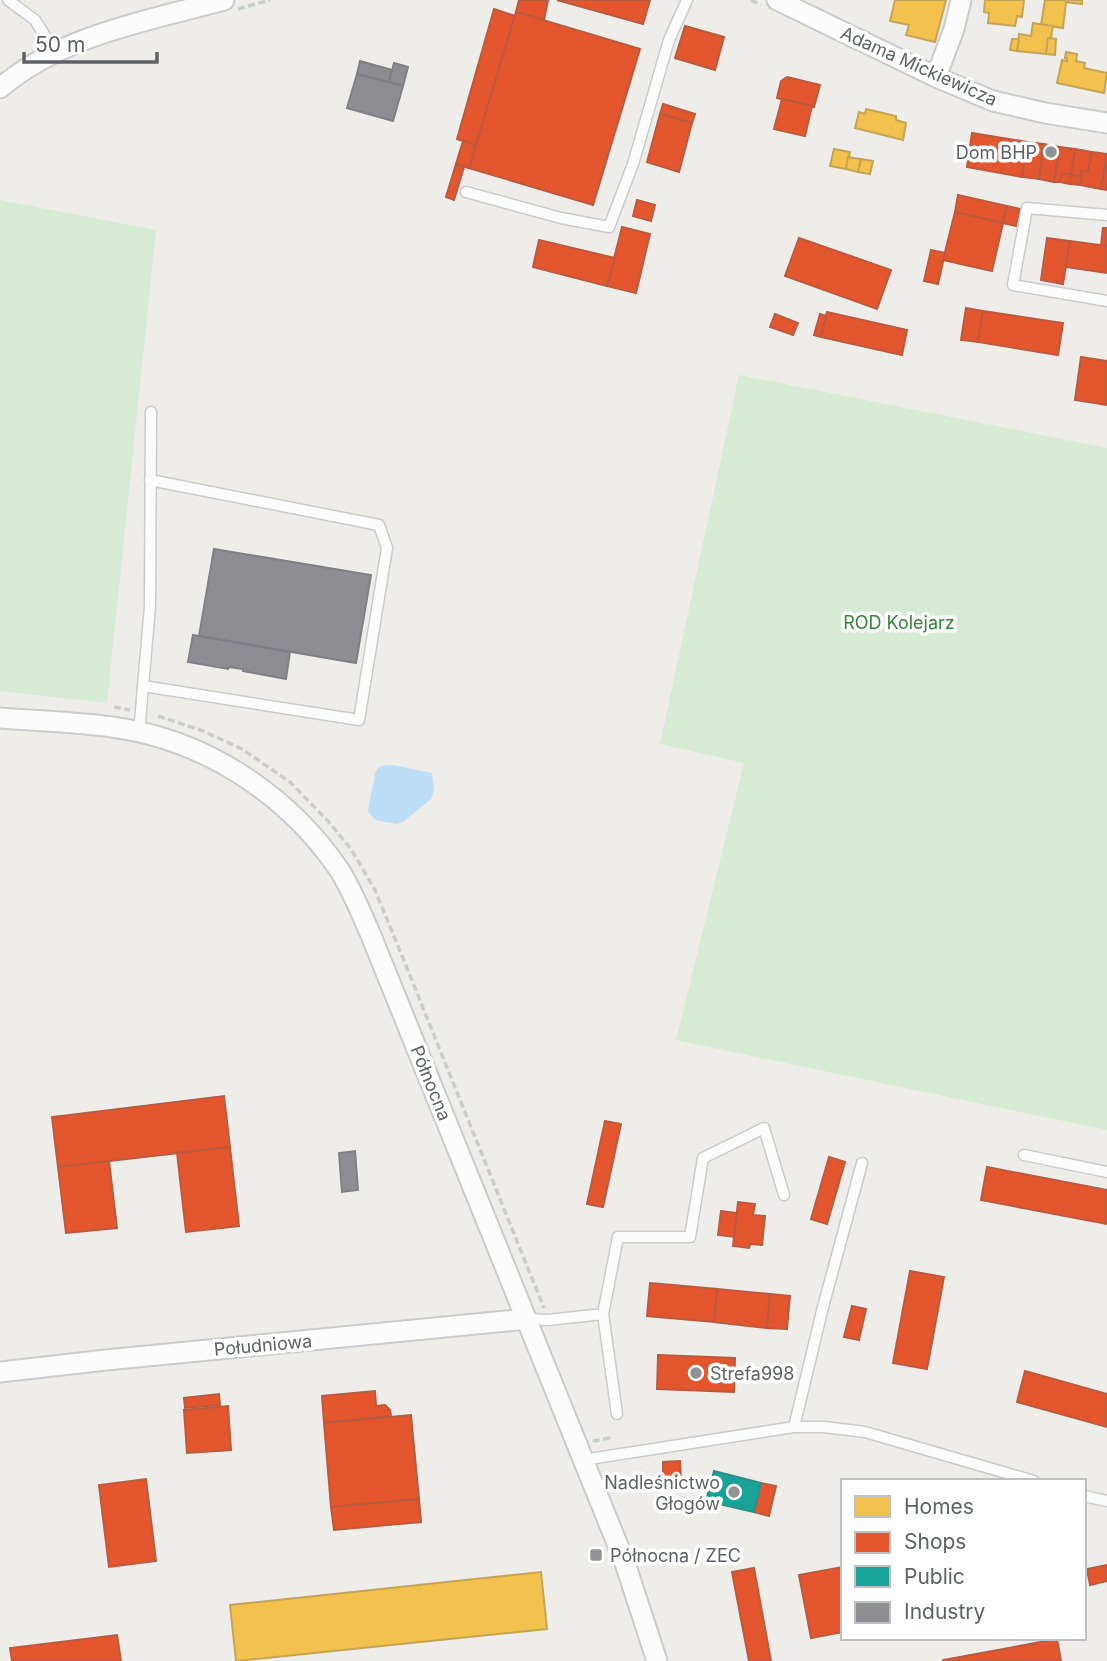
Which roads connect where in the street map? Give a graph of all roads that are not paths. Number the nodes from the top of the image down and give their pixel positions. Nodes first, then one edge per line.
1 (8, 0) edge
2 (224, 0) edge
3 (688, 0) edge
4 (778, 0) edge
5 (961, 0) edge
6 (55, 52) junction
7 (936, 77) junction
8 (0, 88) edge
9 (1107, 123) edge
10 (466, 192) dead end
11 (1107, 215) edge
12 (1107, 301) edge
13 (151, 412) dead end
14 (150, 480) junction
15 (143, 686) junction
16 (0, 718) edge
17 (139, 733) junction
18 (1024, 1156) dead end
19 (862, 1163) dead end
20 (1107, 1172) edge
21 (784, 1195) dead end
22 (603, 1314) junction
23 (527, 1320) junction
24 (0, 1372) edge
25 (617, 1413) dead end
26 (794, 1427) junction
27 (583, 1460) junction
28 (1027, 1479) edge
29 (1086, 1496) edge
30 (1107, 1501) edge
31 (657, 1661) edge

1 - 6 lane
2 - 6 street
3 - 10 lane
4 - 7 street, Adama Mickiewicza
5 - 7 street
6 - 8 street
7 - 9 street, Adama Mickiewicza
11 - 12 lane
13 - 14 lane
14 - 15 lane
14 - 15 lane
15 - 17 lane
16 - 17 street, Północna
17 - 23 street, Północna
18 - 20 lane
19 - 26 lane
21 - 22 lane
22 - 23 lane
22 - 25 lane
23 - 24 street, Południowa
23 - 27 street, Północna
26 - 27 lane
26 - 28 lane
27 - 31 street, Północna
29 - 30 lane

